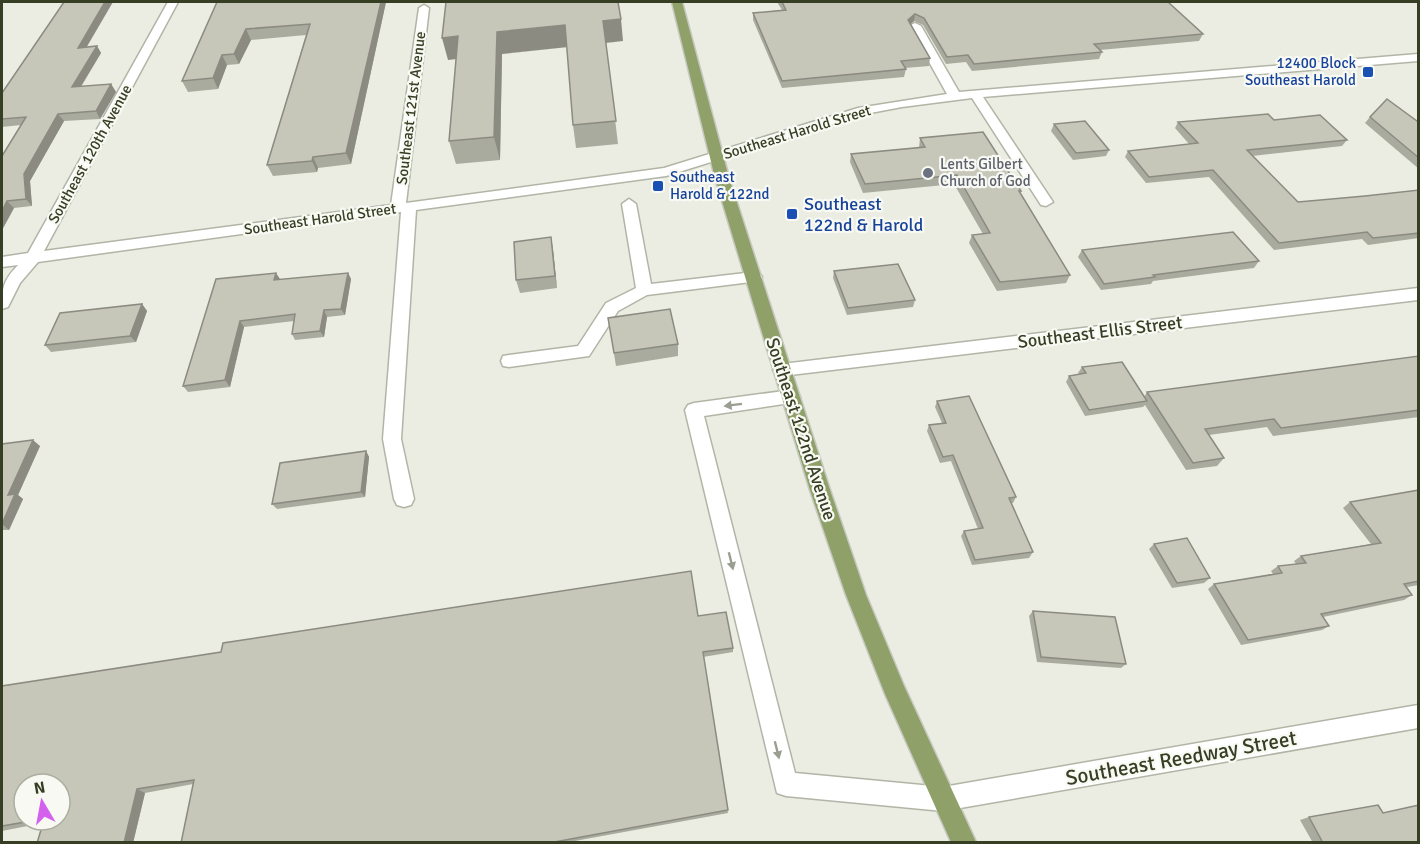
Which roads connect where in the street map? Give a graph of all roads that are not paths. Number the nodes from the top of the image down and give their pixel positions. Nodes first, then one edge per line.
1 (173, 2) edge
2 (676, 2) edge
3 (424, 8) dead end
4 (915, 26) edge
5 (1419, 58) edge
6 (975, 94) junction
7 (955, 97) junction
8 (717, 156) junction
9 (1047, 202) dead end
10 (629, 204) dead end
11 (404, 208) junction
12 (33, 258) junction
13 (2, 262) edge
14 (754, 277) junction
15 (645, 290) junction
16 (1419, 294) edge
17 (2, 303) edge
18 (509, 361) dead end
19 (782, 370) junction
20 (791, 397) junction
21 (404, 499) dead end
22 (1419, 717) edge
23 (943, 799) junction
24 (964, 843) edge

1 - 12 street, Southeast 120th Avenue
2 - 8 main road, Southeast 122nd Avenue
3 - 11 street, Southeast 121st Avenue
4 - 7 street
5 - 6 street, Southeast Harold Street
6 - 7 street, Southeast Harold Street
6 - 9 street
7 - 8 street, Southeast Harold Street
8 - 11 street, Southeast Harold Street
8 - 14 main road, Southeast 122nd Avenue
10 - 15 street
11 - 12 street, Southeast Harold Street
11 - 21 street, Southeast 121st Avenue
12 - 13 street, Southeast Harold Street
12 - 17 street, Southeast 120th Avenue
14 - 15 street
14 - 19 main road, Southeast 122nd Avenue
15 - 18 street
16 - 19 street, Southeast Ellis Street
19 - 20 main road, Southeast 122nd Avenue
20 - 23 main road, Southeast 122nd Avenue
20 -> 23 street, Southeast Reedway Street
22 - 23 street, Southeast Reedway Street
23 - 24 main road, Southeast 122nd Avenue

